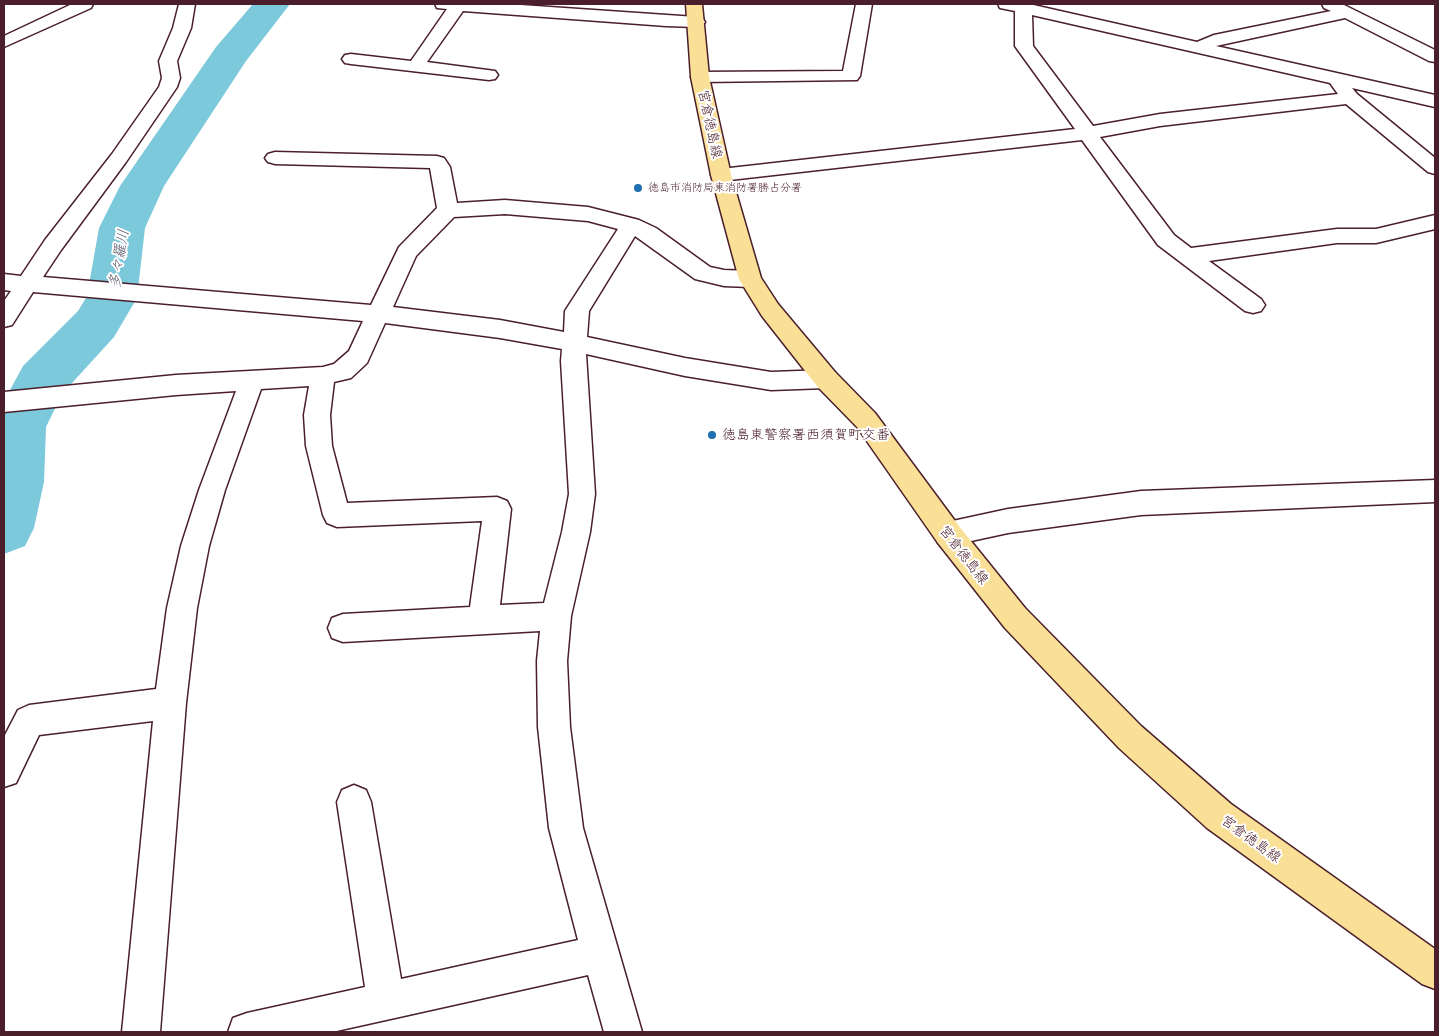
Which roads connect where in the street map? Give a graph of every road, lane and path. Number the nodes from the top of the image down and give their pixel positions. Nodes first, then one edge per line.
1 (85, 4) edge
2 (187, 4) edge
3 (450, 4) edge
4 (864, 4) edge
5 (1022, 4) edge
6 (1328, 4) edge
7 (695, 13) edge
8 (1346, 13) junction
9 (38, 26) junction
10 (4, 42) edge
11 (1201, 47) junction
12 (4, 51) edge
13 (1435, 57) edge
14 (351, 59) dead end
15 (416, 66) junction
16 (489, 75) dead end
17 (700, 77) junction
18 (1338, 79) junction
19 (1350, 98) junction
20 (1435, 101) edge
21 (1088, 133) junction
22 (275, 158) dead end
23 (1435, 168) edge
24 (721, 175) junction
25 (448, 210) junction
26 (1435, 222) edge
27 (631, 225) junction
28 (1187, 256) junction
29 (750, 279) junction
30 (15, 283) edge
31 (1253, 305) dead end
32 (379, 314) junction
33 (4, 319) edge
34 (575, 343) junction
35 (322, 376) junction
36 (826, 379) junction
37 (252, 381) junction
38 (5, 402) edge
39 (1435, 490) edge
40 (948, 534) junction
41 (556, 616) junction
42 (483, 620) junction
43 (343, 628) dead end
44 (170, 703) junction
45 (4, 772) edge
46 (354, 802) dead end
47 (600, 954) junction
48 (1435, 971) edge
49 (386, 1002) junction
50 (142, 1032) edge
51 (247, 1032) edge
52 (622, 1032) edge

1 - 9 street
2 - 30 street
3 - 7 street
3 - 15 street
4 - 17 street
5 - 11 street
5 - 21 street
6 - 8 street
7 - 17 main road, 宮倉徳島線
8 - 11 street
8 - 13 street
9 - 10 street
9 - 12 street
11 - 18 street
14 - 15 street
15 - 16 street
17 - 24 main road, 宮倉徳島線
18 - 19 street
18 - 20 street
19 - 21 street
19 - 23 street
21 - 24 street
21 - 28 street
22 - 25 street
24 - 29 main road, 宮倉徳島線
25 - 27 street
25 - 32 street
26 - 28 street
27 - 29 street
27 - 34 street
28 - 31 street
29 - 36 main road, 宮倉徳島線
30 - 32 street
30 - 33 street
32 - 34 street
32 - 35 street
34 - 36 street
34 - 41 street
35 - 37 street
35 - 42 street
36 - 40 main road, 宮倉徳島線
37 - 38 street
37 - 44 street
39 - 40 street
40 - 48 main road, 宮倉徳島線
41 - 42 street
41 - 47 street
42 - 43 street
44 - 45 street
44 - 50 street
46 - 49 street
47 - 49 street
47 - 52 street
49 - 51 street

